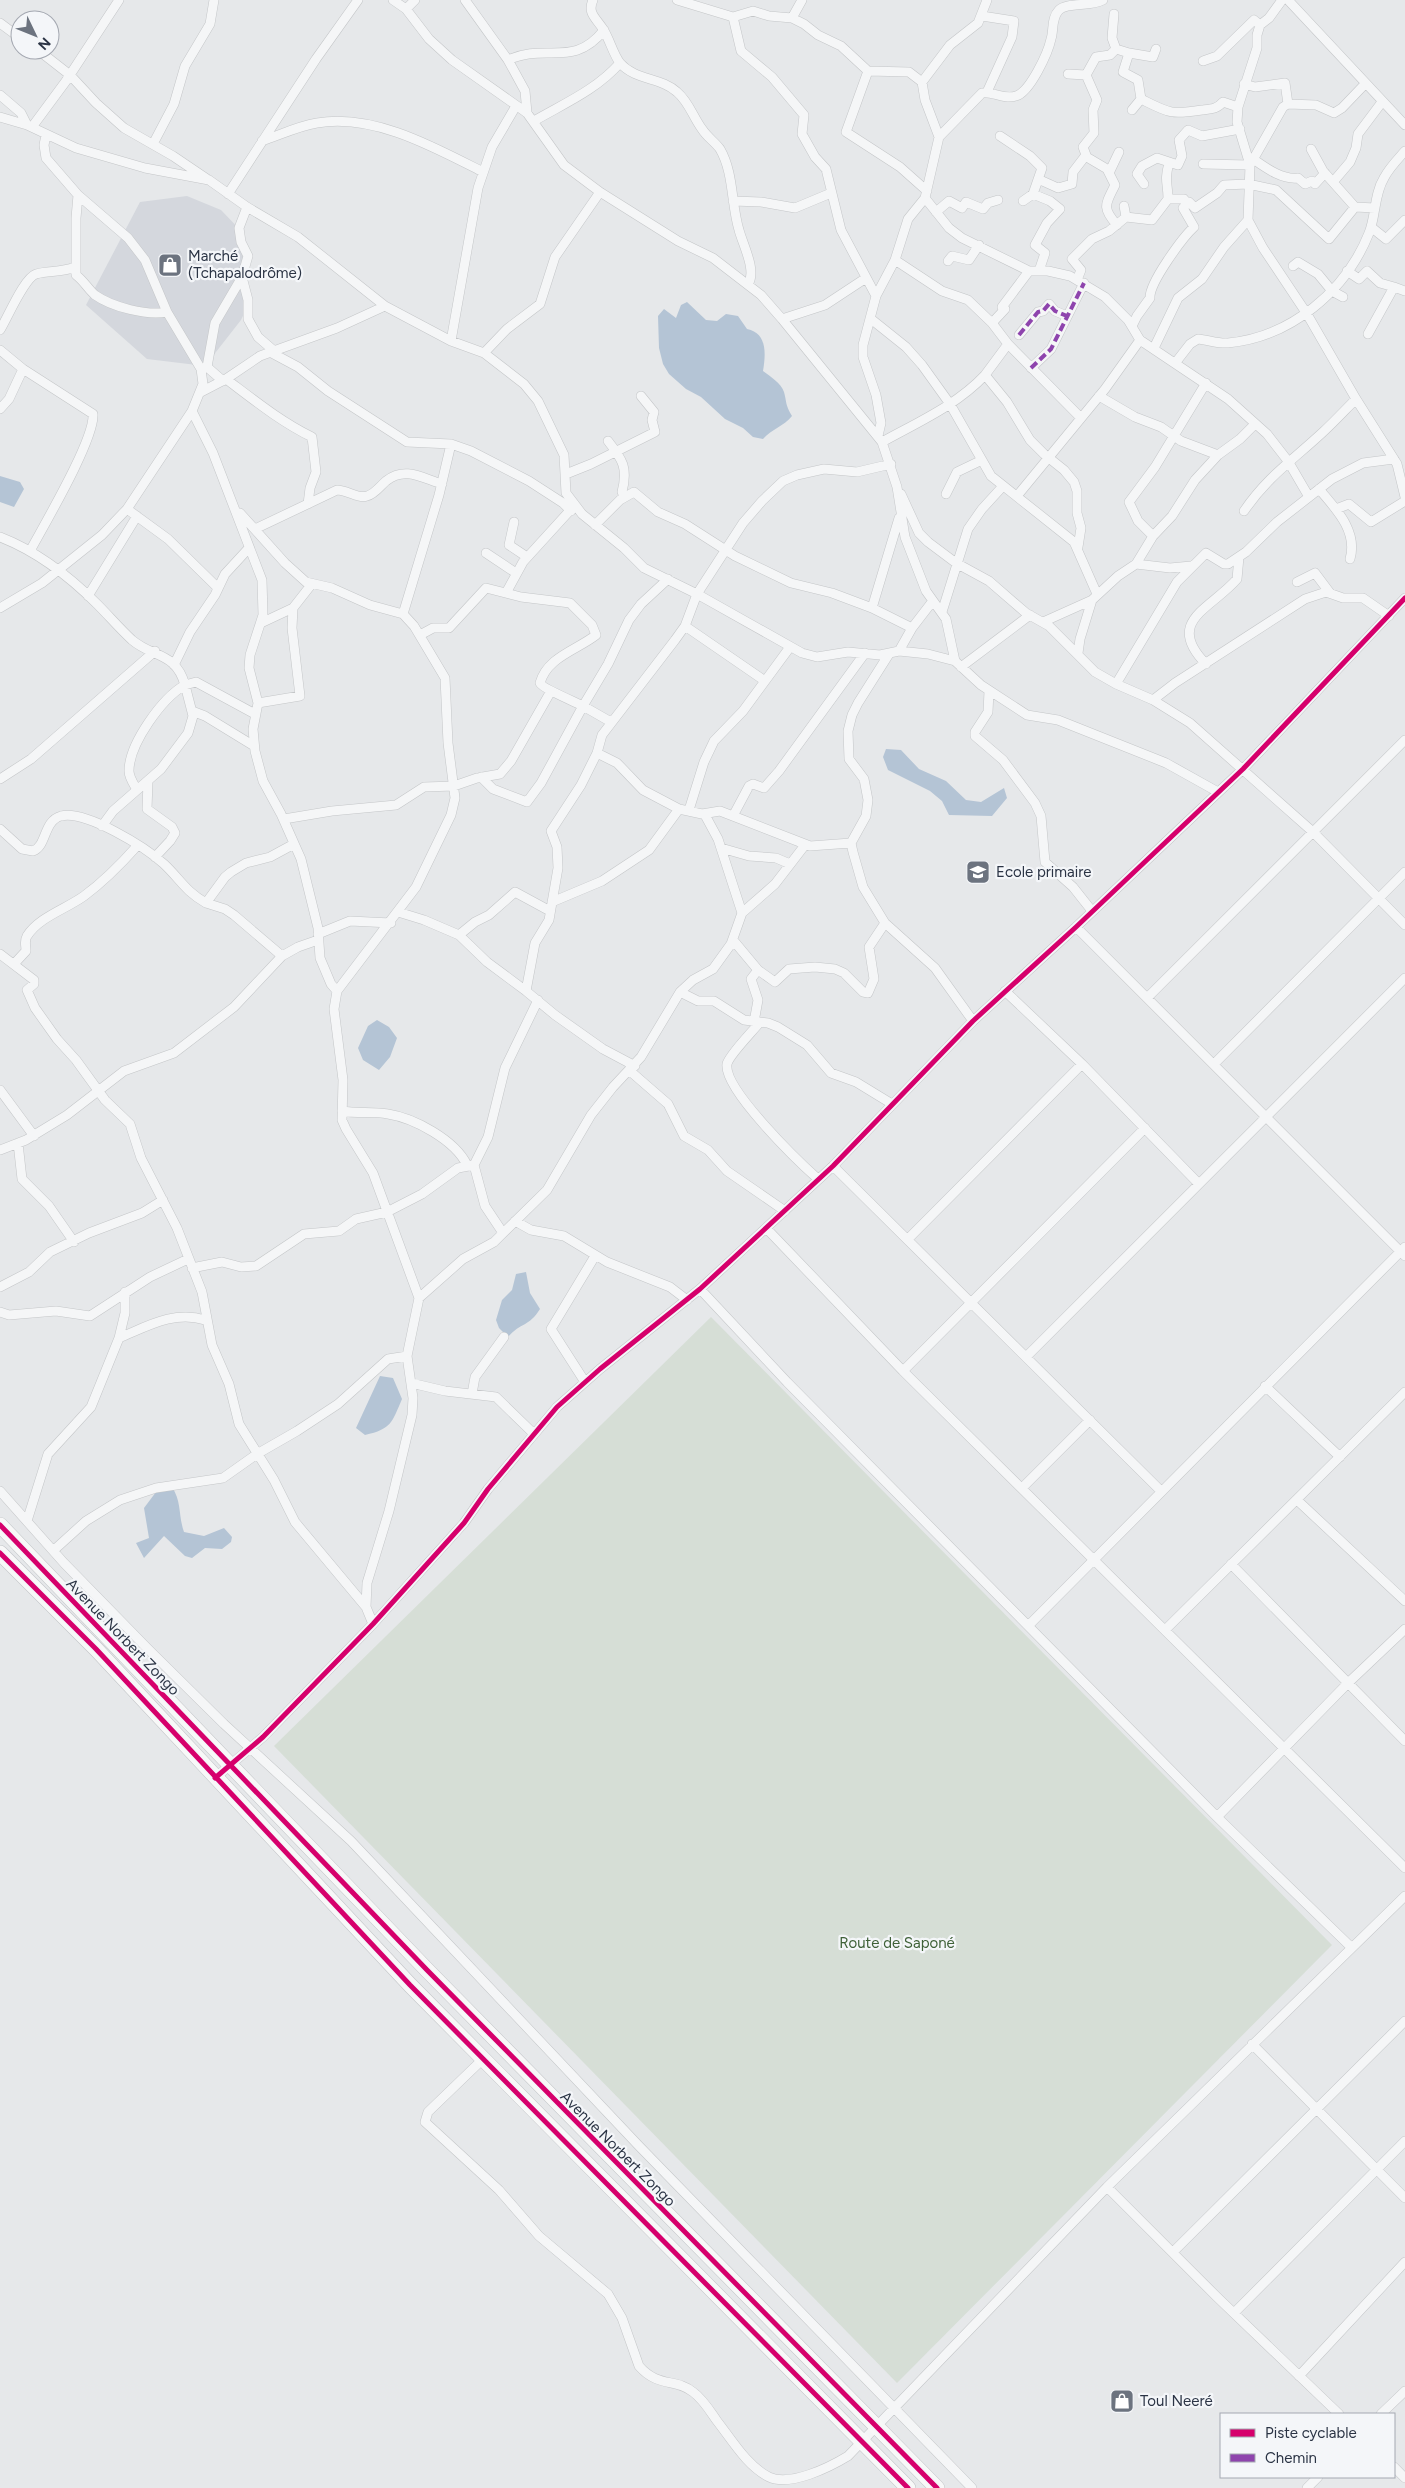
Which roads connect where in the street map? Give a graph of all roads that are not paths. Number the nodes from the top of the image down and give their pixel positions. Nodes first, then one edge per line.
1 (119, 0) edge
2 (214, 0) edge
3 (358, 0) edge
4 (393, 0) edge
5 (415, 0) edge
6 (465, 0) edge
7 (593, 0) edge
8 (677, 0) edge
9 (802, 0) edge
10 (987, 0) edge
11 (1103, 0) edge
12 (1282, 0) edge
13 (1288, 0) edge
14 (406, 9) junction
15 (1114, 14) dead end
16 (733, 16) junction
17 (982, 16) junction
18 (792, 18) junction
19 (1260, 25) junction
20 (604, 30) junction
21 (1116, 49) junction
22 (1156, 50) dead end
23 (1129, 54) junction
24 (51, 60) edge
25 (508, 60) junction
26 (1203, 61) dead end
27 (620, 63) junction
28 (868, 71) junction
29 (1068, 74) dead end
30 (70, 75) junction
31 (1086, 75) junction
32 (922, 82) junction
33 (1244, 84) junction
34 (1364, 84) junction
35 (987, 92) junction
36 (0, 95) edge
37 (1140, 99) junction
38 (1382, 102) junction
39 (1288, 104) junction
40 (516, 106) junction
41 (1238, 107) junction
42 (1132, 110) dead end
43 (527, 113) junction
44 (0, 117) edge
45 (534, 121) junction
46 (30, 126) junction
47 (1405, 126) edge
48 (1240, 129) junction
49 (46, 134) junction
50 (1000, 136) dead end
51 (939, 137) junction
52 (262, 141) junction
53 (153, 144) junction
54 (1311, 149) dead end
55 (1405, 151) edge
56 (1119, 152) dead end
57 (1085, 156) junction
58 (1252, 162) junction
59 (1169, 163) junction
60 (1203, 164) dead end
61 (482, 172) junction
62 (1109, 173) junction
63 (1325, 173) junction
64 (1038, 179) junction
65 (209, 180) junction
66 (1333, 182) junction
67 (1144, 184) dead end
68 (1248, 184) junction
69 (600, 192) junction
70 (831, 193) junction
71 (228, 194) junction
72 (926, 194) junction
73 (1034, 194) junction
74 (78, 195) junction
75 (1168, 198) junction
76 (998, 200) dead end
77 (733, 201) junction
78 (1023, 201) dead end
79 (1187, 204) junction
80 (1124, 206) dead end
81 (247, 207) junction
82 (1355, 208) junction
83 (1375, 208) junction
84 (936, 212) junction
85 (1126, 217) junction
86 (1248, 220) junction
87 (1405, 220) edge
88 (1117, 225) junction
89 (1371, 228) junction
90 (979, 245) junction
91 (895, 260) junction
92 (948, 261) dead end
93 (1293, 266) dead end
94 (76, 267) junction
95 (1029, 271) junction
96 (1039, 271) junction
97 (1347, 271) junction
98 (242, 276) junction
99 (866, 278) junction
100 (1081, 281) junction
101 (748, 284) junction
102 (1394, 287) junction
103 (1332, 291) junction
104 (1405, 291) edge
105 (876, 296) junction
106 (1343, 297) dead end
107 (385, 306) junction
108 (167, 312) junction
109 (1307, 314) junction
110 (1067, 316) junction
111 (782, 319) junction
112 (871, 319) junction
113 (992, 324) junction
114 (1132, 326) junction
115 (0, 330) edge
116 (1368, 334) dead end
117 (1019, 335) dead end
118 (451, 340) junction
119 (1140, 340) junction
120 (1008, 344) junction
121 (1154, 348) junction
122 (0, 350) edge
123 (272, 351) junction
124 (484, 352) junction
125 (1176, 362) junction
126 (207, 367) junction
127 (1031, 368) junction
128 (23, 369) junction
129 (985, 375) junction
130 (203, 377) junction
131 (224, 380) junction
132 (1206, 383) junction
133 (201, 392) junction
134 (641, 396) dead end
135 (1099, 396) junction
136 (1356, 400) junction
137 (950, 404) junction
138 (0, 409) edge
139 (192, 411) junction
140 (1081, 418) junction
141 (1256, 424) junction
142 (1173, 435) junction
143 (880, 439) junction
144 (608, 441) dead end
145 (451, 444) junction
146 (616, 451) junction
147 (1218, 455) junction
148 (1050, 458) junction
149 (982, 460) junction
150 (1288, 461) junction
151 (1398, 462) edge
152 (891, 464) junction
153 (566, 474) junction
154 (442, 484) junction
155 (1003, 486) junction
156 (897, 487) junction
157 (1319, 489) junction
158 (946, 494) dead end
159 (625, 496) junction
160 (1017, 496) junction
161 (1309, 496) junction
162 (1405, 497) edge
163 (1405, 501) edge
164 (308, 504) junction
165 (126, 508) junction
166 (572, 508) junction
167 (1336, 509) junction
168 (236, 510) junction
169 (1244, 511) dead end
170 (137, 516) junction
171 (900, 516) junction
172 (514, 522) dead end
173 (595, 525) junction
174 (255, 529) junction
175 (0, 536) edge
176 (1153, 536) junction
177 (1078, 547) junction
178 (248, 549) junction
179 (30, 551) junction
180 (726, 552) junction
181 (486, 553) dead end
182 (527, 557) junction
183 (1239, 557) junction
184 (1350, 559) dead end
185 (956, 563) junction
186 (1136, 564) junction
187 (1191, 566) junction
188 (58, 571) junction
189 (516, 574) junction
190 (668, 579) junction
191 (1297, 582) dead end
192 (311, 584) junction
193 (218, 588) junction
194 (506, 593) junction
195 (1330, 593) junction
196 (697, 594) junction
197 (88, 596) junction
198 (1094, 597) junction
199 (1405, 598) edge
200 (932, 602) junction
201 (0, 608) edge
202 (293, 608) junction
203 (872, 608) junction
204 (942, 612) junction
205 (403, 614) junction
206 (1030, 616) junction
207 (1389, 616) junction
208 (1043, 622) junction
209 (261, 623) junction
210 (685, 626) junction
211 (912, 628) junction
212 (420, 636) junction
213 (790, 647) junction
214 (155, 651) junction
215 (899, 651) junction
216 (865, 653) junction
217 (1078, 653) junction
218 (889, 654) junction
219 (958, 664) junction
220 (1206, 664) junction
221 (174, 665) junction
222 (764, 681) junction
223 (1116, 684) junction
224 (185, 686) junction
225 (551, 691) junction
226 (989, 691) junction
227 (1152, 700) junction
228 (258, 703) junction
229 (584, 706) junction
230 (192, 711) junction
231 (255, 714) junction
232 (611, 722) junction
233 (1405, 740) edge
234 (254, 746) junction
235 (597, 752) junction
236 (1243, 769) junction
237 (481, 777) junction
238 (0, 779) edge
239 (148, 781) junction
240 (454, 786) junction
241 (136, 788) junction
242 (1218, 792) junction
243 (679, 809) junction
244 (689, 810) junction
245 (705, 815) junction
246 (733, 816) junction
247 (284, 819) junction
248 (102, 826) junction
249 (0, 829) edge
250 (1313, 832) junction
251 (851, 843) junction
252 (294, 844) junction
253 (805, 845) junction
254 (137, 846) junction
255 (721, 848) junction
256 (155, 858) junction
257 (790, 864) junction
258 (1405, 872) edge
259 (1379, 900) junction
260 (206, 903) junction
261 (551, 906) junction
262 (1092, 911) junction
263 (398, 912) junction
264 (742, 914) junction
265 (391, 923) junction
266 (885, 924) junction
267 (1405, 925) edge
268 (1076, 927) junction
269 (459, 934) junction
270 (318, 937) junction
271 (733, 940) junction
272 (0, 954) edge
273 (282, 956) junction
274 (14, 964) junction
275 (758, 970) junction
276 (1405, 978) edge
277 (526, 990) junction
278 (337, 991) junction
279 (1005, 991) junction
280 (680, 992) junction
281 (1147, 998) junction
282 (538, 1000) junction
283 (973, 1021) junction
284 (757, 1022) junction
285 (1082, 1064) junction
286 (1214, 1064) junction
287 (632, 1068) junction
288 (0, 1090) edge
289 (98, 1092) junction
290 (892, 1104) junction
291 (342, 1111) junction
292 (1266, 1117) junction
293 (1145, 1128) junction
294 (34, 1136) junction
295 (18, 1143) junction
296 (0, 1150) edge
297 (471, 1165) junction
298 (833, 1166) junction
299 (818, 1180) junction
300 (1199, 1184) junction
301 (163, 1200) junction
302 (785, 1211) junction
303 (387, 1212) junction
304 (515, 1221) junction
305 (766, 1228) junction
306 (503, 1233) junction
307 (908, 1239) junction
308 (74, 1242) junction
309 (1404, 1251) edge
310 (595, 1256) junction
311 (188, 1259) junction
312 (192, 1268) junction
313 (0, 1287) edge
314 (700, 1289) junction
315 (126, 1292) junction
316 (419, 1298) junction
317 (687, 1300) junction
318 (971, 1302) junction
319 (0, 1312) edge
320 (205, 1320) junction
321 (504, 1337) dead end
322 (119, 1338) junction
323 (407, 1356) junction
324 (1026, 1357) junction
325 (903, 1371) junction
326 (585, 1382) junction
327 (411, 1383) junction
328 (1265, 1386) junction
329 (1405, 1392) edge
330 (472, 1394) junction
331 (1090, 1420) junction
332 (533, 1433) junction
333 (257, 1454) junction
334 (1340, 1457) junction
335 (1022, 1488) junction
336 (1161, 1490) junction
337 (0, 1491) edge
338 (1297, 1500) junction
339 (27, 1521) junction
340 (0, 1525) edge
341 (54, 1550) junction
342 (0, 1553) edge
343 (1093, 1559) junction
344 (1231, 1564) junction
345 (1405, 1601) edge
346 (366, 1608) junction
347 (373, 1624) junction
348 (1029, 1625) junction
349 (1405, 1629) edge
350 (1165, 1630) junction
351 (1348, 1683) junction
352 (1405, 1741) edge
353 (251, 1748) junction
354 (1284, 1748) junction
355 (229, 1766) junction
356 (215, 1778) junction
357 (1217, 1817) junction
358 (1405, 1868) edge
359 (1405, 1896) edge
360 (1351, 1947) junction
361 (1405, 2021) edge
362 (1252, 2044) junction
363 (483, 2059) junction
364 (1316, 2108) junction
365 (1405, 2140) edge
366 (1376, 2169) junction
367 (1107, 2187) junction
368 (1405, 2198) edge
369 (1173, 2252) junction
370 (1405, 2262) edge
371 (1234, 2313) junction
372 (1299, 2376) junction
373 (1405, 2392) edge
374 (895, 2408) junction
375 (1338, 2413) edge
376 (1383, 2413) edge
377 (876, 2427) junction
378 (862, 2442) junction
379 (1395, 2468) edge
380 (1317, 2478) edge
381 (1405, 2478) edge
382 (908, 2488) edge
383 (937, 2488) edge
384 (972, 2488) edge
385 (1307, 2488) edge

1 - 30 street
2 - 53 street
3 - 52 street
4 - 14 street
5 - 14 street
6 - 25 street
7 - 20 street
8 - 16 street
9 - 18 street
10 - 17 street
11 - 35 street
12 - 19 street
13 - 34 street
14 - 40 street
15 - 21 street
16 - 18 street
16 - 70 street
17 - 32 street
17 - 35 street
18 - 28 street
19 - 26 street
19 - 33 street
20 - 25 street
20 - 27 street
21 - 23 street
21 - 31 street
22 - 23 street
23 - 37 street
24 - 30 street
25 - 43 street
27 - 45 street
27 - 77 street
28 - 32 street
28 - 72 street
29 - 31 street
30 - 46 street
30 - 53 street
31 - 57 street
32 - 51 street
33 - 39 street
33 - 41 street
34 - 38 street
34 - 39 street
35 - 51 street
36 - 46 street
37 - 41 street
37 - 42 street
38 - 47 street
38 - 66 street
39 - 58 street
40 - 43 street
40 - 61 street
41 - 48 street
43 - 45 street
44 - 46 street
45 - 69 street
46 - 49 street
48 - 58 street
48 - 59 street
49 - 65 street
49 - 74 street
50 - 64 street
51 - 72 street
52 - 61 street
52 - 71 street
53 - 65 street
54 - 63 street
55 - 83 street
56 - 62 street
57 - 62 street
57 - 64 street
58 - 60 street
58 - 63 street
58 - 68 street
59 - 67 street
59 - 75 street
61 - 118 street
62 - 88 street
63 - 66 street
64 - 73 street
65 - 71 street
66 - 82 street
68 - 79 street
68 - 82 street
68 - 86 street
69 - 101 street
69 - 124 street
70 - 77 street
70 - 99 street
71 - 81 street
72 - 84 street
72 - 91 street
73 - 78 street
73 - 96 street
74 - 94 street
74 - 108 street
75 - 79 street
75 - 85 street
76 - 84 street
77 - 101 street
79 - 114 street
80 - 85 street
81 - 98 street
81 - 107 street
82 - 83 street
83 - 89 street
84 - 90 street
85 - 88 street
86 - 109 street
86 - 121 street
87 - 89 street
88 - 100 street
89 - 97 street
90 - 92 street
90 - 95 street
91 - 105 street
91 - 113 street
93 - 103 street
94 - 108 street
94 - 115 street
95 - 96 street
95 - 113 street
96 - 100 street
97 - 102 street
97 - 103 street
98 - 123 street
98 - 126 street
99 - 105 street
99 - 111 street
100 - 110 street
100 - 114 street
101 - 111 street
102 - 104 street
102 - 116 street
103 - 106 street
103 - 109 street
105 - 112 street
107 - 118 street
107 - 123 street
108 - 130 street
109 - 125 street
109 - 136 street
110 - 117 street
110 - 127 street
111 - 143 street
112 - 137 street
112 - 143 street
113 - 120 street
114 - 119 street
118 - 124 street
119 - 121 street
119 - 135 street
120 - 127 street
120 - 129 street
121 - 125 street
122 - 128 street
123 - 131 street
123 - 145 street
124 - 153 street
125 - 132 street
126 - 130 street
126 - 131 street
127 - 140 street
128 - 138 street
128 - 179 street
129 - 137 street
129 - 148 street
130 - 133 street
131 - 133 street
131 - 164 street
132 - 141 street
132 - 142 street
133 - 139 street
134 - 146 street
135 - 140 street
135 - 142 street
136 - 150 street
136 - 151 street
137 - 143 street
137 - 149 street
139 - 165 street
139 - 168 street
140 - 148 street
141 - 147 street
141 - 150 street
142 - 147 street
142 - 176 street
143 - 152 street
144 - 146 street
145 - 154 street
145 - 166 street
146 - 153 street
146 - 159 street
147 - 176 street
148 - 160 street
148 - 177 street
149 - 155 street
149 - 158 street
150 - 161 street
150 - 169 street
151 - 157 street
151 - 162 street
152 - 156 street
152 - 180 street
153 - 166 street
154 - 164 street
154 - 205 street
155 - 160 street
155 - 185 street
156 - 171 street
156 - 185 street
157 - 161 street
157 - 167 street
159 - 173 street
159 - 180 street
160 - 177 street
161 - 183 street
163 - 167 street
164 - 174 street
165 - 170 street
165 - 188 street
166 - 173 street
166 - 182 street
167 - 184 street
168 - 174 street
168 - 178 street
170 - 193 street
170 - 197 street
171 - 200 street
171 - 203 street
172 - 182 street
173 - 190 street
174 - 192 street
175 - 179 street
176 - 186 street
177 - 198 street
178 - 193 street
178 - 209 street
179 - 188 street
180 - 196 street
180 - 203 street
181 - 189 street
182 - 189 street
183 - 187 street
183 - 220 street
185 - 204 street
185 - 206 street
186 - 187 street
186 - 198 street
187 - 223 street
188 - 197 street
188 - 201 street
189 - 194 street
190 - 196 street
190 - 229 street
191 - 195 street
192 - 202 street
192 - 205 street
193 - 221 street
194 - 212 street
194 - 225 street
195 - 207 street
195 - 220 street
196 - 210 street
196 - 213 street
197 - 214 street
198 - 208 street
198 - 217 street
199 - 207 street
200 - 204 street
200 - 211 street
202 - 209 street
202 - 228 street
203 - 211 street
204 - 219 street
205 - 212 street
206 - 208 street
206 - 219 street
207 - 236 street
208 - 217 street
209 - 228 street
210 - 222 street
210 - 232 street
211 - 215 street
212 - 240 street
213 - 216 street
213 - 222 street
214 - 221 street
214 - 238 street
215 - 218 street
215 - 219 street
216 - 218 street
216 - 246 street
217 - 223 street
218 - 251 street
219 - 226 street
220 - 227 street
221 - 224 street
222 - 244 street
223 - 227 street
224 - 230 street
224 - 231 street
224 - 241 street
225 - 229 street
225 - 237 street
226 - 242 street
226 - 262 street
227 - 236 street
228 - 231 street
229 - 232 street
229 - 237 street
230 - 234 street
230 - 239 street
231 - 234 street
232 - 235 street
233 - 250 street
234 - 247 street
235 - 243 street
235 - 261 street
236 - 242 street
236 - 250 street
237 - 240 street
239 - 241 street
239 - 256 street
240 - 247 street
240 - 263 street
241 - 248 street
242 - 262 street
243 - 244 street
243 - 261 street
244 - 245 street
245 - 246 street
245 - 255 street
246 - 253 street
247 - 252 street
248 - 249 street
248 - 254 street
250 - 259 street
250 - 281 street
251 - 253 street
251 - 266 street
252 - 260 street
252 - 270 street
253 - 257 street
254 - 256 street
254 - 274 street
255 - 257 street
255 - 264 street
256 - 260 street
257 - 264 street
258 - 259 street
259 - 267 street
259 - 286 street
260 - 273 street
261 - 269 street
261 - 277 street
262 - 268 street
263 - 265 street
263 - 269 street
264 - 271 street
265 - 270 street
265 - 278 street
266 - 275 street
266 - 283 street
268 - 279 street
268 - 281 street
269 - 277 street
270 - 273 street
270 - 278 street
271 - 275 street
271 - 280 street
272 - 274 street
273 - 289 street
274 - 289 street
275 - 284 street
276 - 292 street
277 - 282 street
278 - 291 street
279 - 283 street
279 - 285 street
280 - 284 street
280 - 287 street
281 - 286 street
282 - 287 street
282 - 297 street
283 - 290 street
284 - 290 street
284 - 299 street
285 - 293 street
285 - 307 street
286 - 292 street
287 - 302 street
287 - 304 street
288 - 294 street
289 - 294 street
289 - 301 street
290 - 298 street
291 - 297 street
291 - 303 street
292 - 300 street
292 - 309 street
293 - 300 street
293 - 318 street
294 - 295 street
295 - 296 street
295 - 308 street
297 - 303 street
297 - 306 street
298 - 299 street
298 - 307 street
299 - 302 street
300 - 324 street
301 - 308 street
301 - 311 street
302 - 305 street
303 - 312 street
303 - 316 street
304 - 306 street
304 - 310 street
305 - 314 street
305 - 325 street
306 - 316 street
307 - 318 street
308 - 313 street
309 - 328 street
310 - 317 street
310 - 326 street
311 - 312 street
311 - 315 street
312 - 320 street
314 - 317 street
314 - 348 street
315 - 319 street
315 - 322 street
316 - 323 street
317 - 326 street
318 - 324 street
318 - 325 street
320 - 322 street
320 - 333 street
321 - 330 street
322 - 339 street
323 - 327 street
323 - 333 street
324 - 331 street
325 - 335 street
326 - 332 street
327 - 330 street
327 - 346 street
328 - 334 street
328 - 336 street
329 - 334 street
330 - 332 street
331 - 335 street
331 - 336 street
332 - 347 street
333 - 341 street
333 - 346 street
334 - 338 street
335 - 343 street
336 - 343 street
337 - 339 street
338 - 344 street
338 - 345 street
339 - 341 street
340 - 355 main road, Avenue Norbert Zongo
341 - 353 street
342 - 356 main road, Avenue Norbert Zongo
343 - 348 street
343 - 350 street
344 - 350 street
344 - 351 street
346 - 347 street
347 - 353 street
348 - 357 street
349 - 351 street
350 - 354 street
351 - 352 street
351 - 354 street
353 - 355 street
353 - 374 street
354 - 357 street
354 - 358 street
355 - 356 street
355 - 377 main road, Avenue Norbert Zongo
356 - 363 main road, Avenue Norbert Zongo
357 - 360 street
359 - 360 street
360 - 362 street
361 - 364 street
362 - 364 street
362 - 367 street
363 - 378 main road, Avenue Norbert Zongo
363 - 378 street
364 - 366 street
364 - 369 street
365 - 366 street
366 - 368 street
366 - 371 street
367 - 369 street
367 - 374 street
369 - 371 street
370 - 372 street
371 - 372 street
372 - 375 street
373 - 376 street
374 - 377 street
374 - 384 street
377 - 378 street
377 - 383 main road, Avenue Norbert Zongo
378 - 382 main road, Avenue Norbert Zongo
379 - 381 street
380 - 385 street

